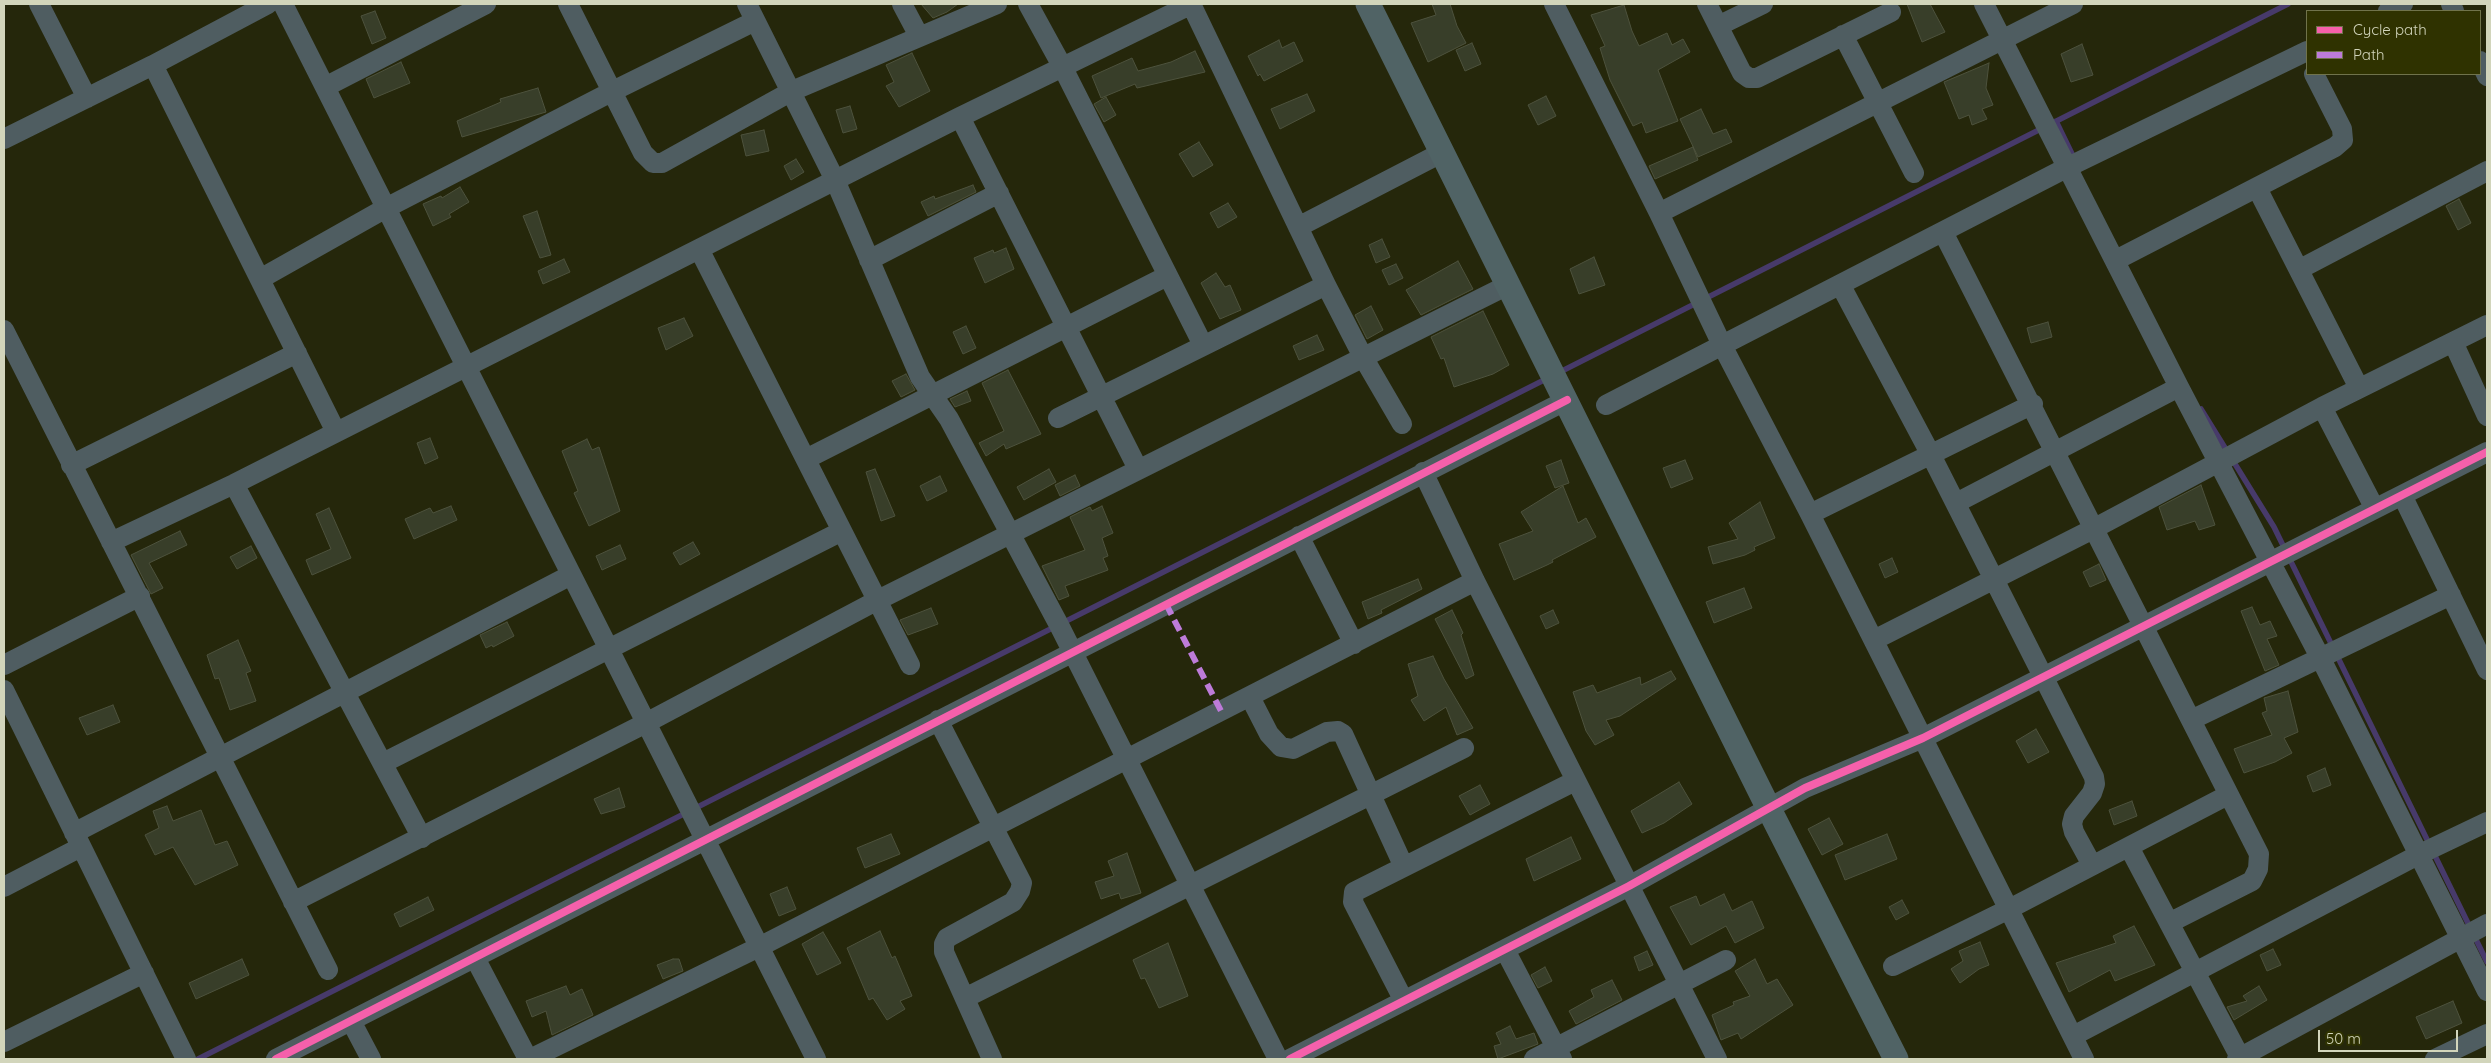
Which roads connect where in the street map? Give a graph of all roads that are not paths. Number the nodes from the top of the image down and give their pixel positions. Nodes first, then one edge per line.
1 (39, 4) edge
2 (268, 4) edge
3 (283, 4) edge
4 (486, 4) edge
5 (568, 4) edge
6 (902, 4) edge
7 (997, 4) edge
8 (1028, 4) edge
9 (1191, 4) edge
10 (1368, 4) edge
11 (1554, 4) edge
12 (1707, 4) edge
13 (1763, 4) edge
14 (1984, 4) edge
15 (2073, 4) edge
16 (2403, 4) edge
17 (2390, 10) edge
18 (1891, 12) dead end
19 (751, 13) edge
20 (1718, 26) junction
21 (1843, 35) junction
22 (919, 36) junction
23 (2003, 40) junction
24 (2306, 55) edge
25 (2481, 63) edge
26 (153, 65) junction
27 (1062, 66) junction
28 (2315, 75) edge
29 (2487, 76) edge
30 (325, 87) junction
31 (613, 91) junction
32 (792, 91) junction
33 (87, 98) junction
34 (1877, 103) junction
35 (960, 117) junction
36 (4, 138) edge
37 (1443, 152) junction
38 (2068, 167) junction
39 (2487, 171) edge
40 (1914, 173) dead end
41 (835, 180) junction
42 (2257, 188) junction
43 (999, 193) junction
44 (386, 208) junction
45 (1659, 214) junction
46 (1298, 227) junction
47 (1943, 232) junction
48 (699, 250) junction
49 (869, 260) junction
50 (2116, 260) junction
51 (2300, 269) junction
52 (1167, 276) junction
53 (260, 279) junction
54 (1326, 285) junction
55 (1508, 285) junction
56 (1841, 286) junction
57 (2487, 325) edge
58 (1068, 326) junction
59 (4, 330) edge
60 (2453, 342) junction
61 (1203, 345) junction
62 (1723, 347) junction
63 (297, 353) junction
64 (1363, 357) junction
65 (466, 366) junction
66 (2179, 387) junction
67 (2359, 388) junction
68 (1563, 392) junction
69 (931, 395) junction
70 (1102, 396) junction
71 (2033, 404) junction
72 (1606, 405) dead end
73 (2322, 407) junction
74 (2487, 416) edge
75 (1058, 418) dead end
76 (1402, 424) dead end
77 (336, 432) junction
78 (2057, 452) junction
79 (2487, 452) edge
80 (1931, 455) junction
81 (806, 460) junction
82 (2218, 462) junction
83 (71, 465) junction
84 (1138, 468) junction
85 (1423, 472) junction
86 (234, 484) junction
87 (2402, 496) junction
88 (1956, 503) junction
89 (2375, 509) junction
90 (1810, 514) junction
91 (2095, 528) junction
92 (842, 531) junction
93 (1011, 533) junction
94 (1298, 536) junction
95 (111, 542) junction
96 (2271, 564) junction
97 (571, 575) junction
98 (1994, 579) junction
99 (1475, 581) junction
100 (2451, 595) junction
101 (140, 596) junction
102 (876, 601) junction
103 (2144, 626) junction
104 (1874, 640) junction
105 (1354, 644) junction
106 (609, 649) junction
107 (1073, 652) junction
108 (2321, 659) junction
109 (4, 665) edge
110 (910, 665) dead end
111 (2487, 670) edge
112 (2044, 677) junction
113 (4, 690) edge
114 (346, 692) junction
115 (1250, 697) junction
116 (938, 720) junction
117 (2190, 720) junction
118 (646, 723) junction
119 (1923, 738) junction
120 (1464, 748) dead end
121 (221, 756) junction
122 (1126, 758) junction
123 (383, 763) junction
124 (1575, 781) junction
125 (1371, 795) junction
126 (2228, 795) junction
127 (1768, 807) junction
128 (2487, 822) edge
129 (994, 827) junction
130 (422, 838) junction
131 (78, 840) junction
132 (705, 840) junction
133 (2129, 847) junction
134 (2420, 854) junction
135 (2092, 865) junction
136 (1404, 867) junction
137 (1190, 884) junction
138 (4, 886) edge
139 (1629, 886) junction
140 (294, 902) junction
141 (2009, 909) junction
142 (2169, 923) junction
143 (2487, 924) edge
144 (2461, 938) junction
145 (760, 947) junction
146 (1505, 950) junction
147 (475, 958) junction
148 (1726, 960) dead end
149 (1893, 966) dead end
150 (328, 970) dead end
151 (2195, 972) junction
152 (144, 973) junction
153 (1678, 983) junction
154 (2487, 991) edge
155 (965, 998) junction
156 (1404, 1001) junction
157 (351, 1020) junction
158 (2487, 1034) edge
159 (2073, 1036) junction
160 (4, 1043) edge
161 (1560, 1053) edge
162 (12, 1059) edge
163 (186, 1059) edge
164 (276, 1059) edge
165 (372, 1059) edge
166 (529, 1059) edge
167 (816, 1059) edge
168 (992, 1059) edge
169 (1278, 1059) edge
170 (1290, 1059) edge
171 (1534, 1059) edge
172 (1717, 1059) edge
173 (1896, 1059) edge
174 (2084, 1059) edge
175 (2239, 1059) edge
176 (2435, 1059) edge

1 - 33 street
2 - 26 street
3 - 30 street
4 - 30 street
5 - 31 street
6 - 22 street
7 - 22 street
8 - 27 street
9 - 27 street
9 - 46 street
10 - 37 main road
11 - 45 street
12 - 20 street
13 - 20 street
14 - 23 street
15 - 23 street
16 - 17 street
18 - 21 street
19 - 31 street
19 - 32 street
20 - 21 street
21 - 34 street
22 - 32 street
23 - 34 street
23 - 38 street
24 - 38 street
25 - 29 street
26 - 33 street
26 - 53 street
27 - 35 street
27 - 52 street
28 - 42 street
30 - 44 street
31 - 32 street
31 - 44 street
32 - 41 street
33 - 36 street
34 - 40 street
34 - 45 street
35 - 41 street
35 - 43 street
37 - 46 street
37 - 55 main road
38 - 47 street
38 - 50 street
39 - 51 street
41 - 48 street
41 - 49 street
42 - 50 street
42 - 51 street
43 - 49 street
43 - 58 street
44 - 53 street
44 - 65 street
45 - 62 street
46 - 54 street
47 - 56 street
47 - 71 street
48 - 65 street
48 - 81 street
49 - 69 street
50 - 66 street
51 - 67 street
52 - 58 street
52 - 61 street
53 - 63 street
54 - 61 street
54 - 64 street
55 - 64 street
55 - 68 main road
56 - 62 street
56 - 80 street
57 - 60 street
58 - 69 street
58 - 70 street
59 - 83 street
60 - 67 street
60 - 74 street
61 - 70 street
62 - 72 street
62 - 90 street
63 - 77 street
63 - 83 street
64 - 76 street
64 - 84 street
65 - 77 street
65 - 97 street
66 - 78 street
66 - 82 street
67 - 73 street
68 - 85 street
68 - 127 main road
69 - 81 street
69 - 93 street
70 - 75 street
70 - 84 street
71 - 78 street
71 - 80 street
73 - 82 street
73 - 89 street
77 - 86 street
78 - 88 street
78 - 91 street
79 - 87 street
80 - 88 street
80 - 90 street
81 - 92 street
82 - 91 street
82 - 96 street
83 - 95 street
84 - 93 street
85 - 94 street
85 - 99 street
86 - 95 street
86 - 114 street
87 - 89 street
87 - 100 street
88 - 98 street
89 - 96 street
90 - 104 street
91 - 98 street
91 - 103 street
92 - 102 street
92 - 106 street
93 - 102 street
93 - 107 street
94 - 105 street
94 - 107 street
95 - 101 street
96 - 103 street
96 - 108 street
97 - 106 street
97 - 114 street
98 - 104 street
98 - 112 street
99 - 105 street
99 - 124 street
100 - 108 street
100 - 111 street
101 - 109 street
101 - 121 street
102 - 110 street
102 - 118 street
103 - 112 street
103 - 117 street
104 - 119 street
105 - 115 street
106 - 118 street
106 - 123 street
107 - 116 street
107 - 122 street
108 - 117 street
108 - 134 street
112 - 119 street
112 - 135 street
113 - 131 street
114 - 121 street
114 - 123 street
115 - 122 street
115 - 125 street
116 - 129 street
116 - 132 street
117 - 126 street
118 - 130 street
118 - 132 street
119 - 127 street
119 - 141 street
120 - 125 street
121 - 131 street
121 - 140 street
122 - 129 street
122 - 137 street
123 - 130 street
124 - 136 street
124 - 139 street
125 - 136 street
125 - 137 street
126 - 133 street
126 - 142 street
127 - 139 street
127 - 173 main road
128 - 134 street
129 - 145 street
129 - 155 street
130 - 140 street
131 - 138 street
131 - 152 street
132 - 145 street
132 - 147 street
133 - 135 street
133 - 142 street
134 - 144 street
134 - 151 street
135 - 141 street
136 - 156 street
137 - 155 street
137 - 169 street
139 - 146 street
139 - 153 street
140 - 150 street
141 - 149 street
141 - 159 street
142 - 151 street
143 - 144 street
144 - 154 street
144 - 175 street
145 - 166 street
145 - 167 street
146 - 156 street
146 - 161 street
147 - 157 street
147 - 166 street
148 - 153 street
151 - 159 street
151 - 175 street
152 - 160 street
152 - 163 street
153 - 161 street
153 - 172 street
155 - 168 street
156 - 170 street
157 - 164 street
157 - 165 street
158 - 176 street
159 - 174 street
160 - 162 street
161 - 171 street

